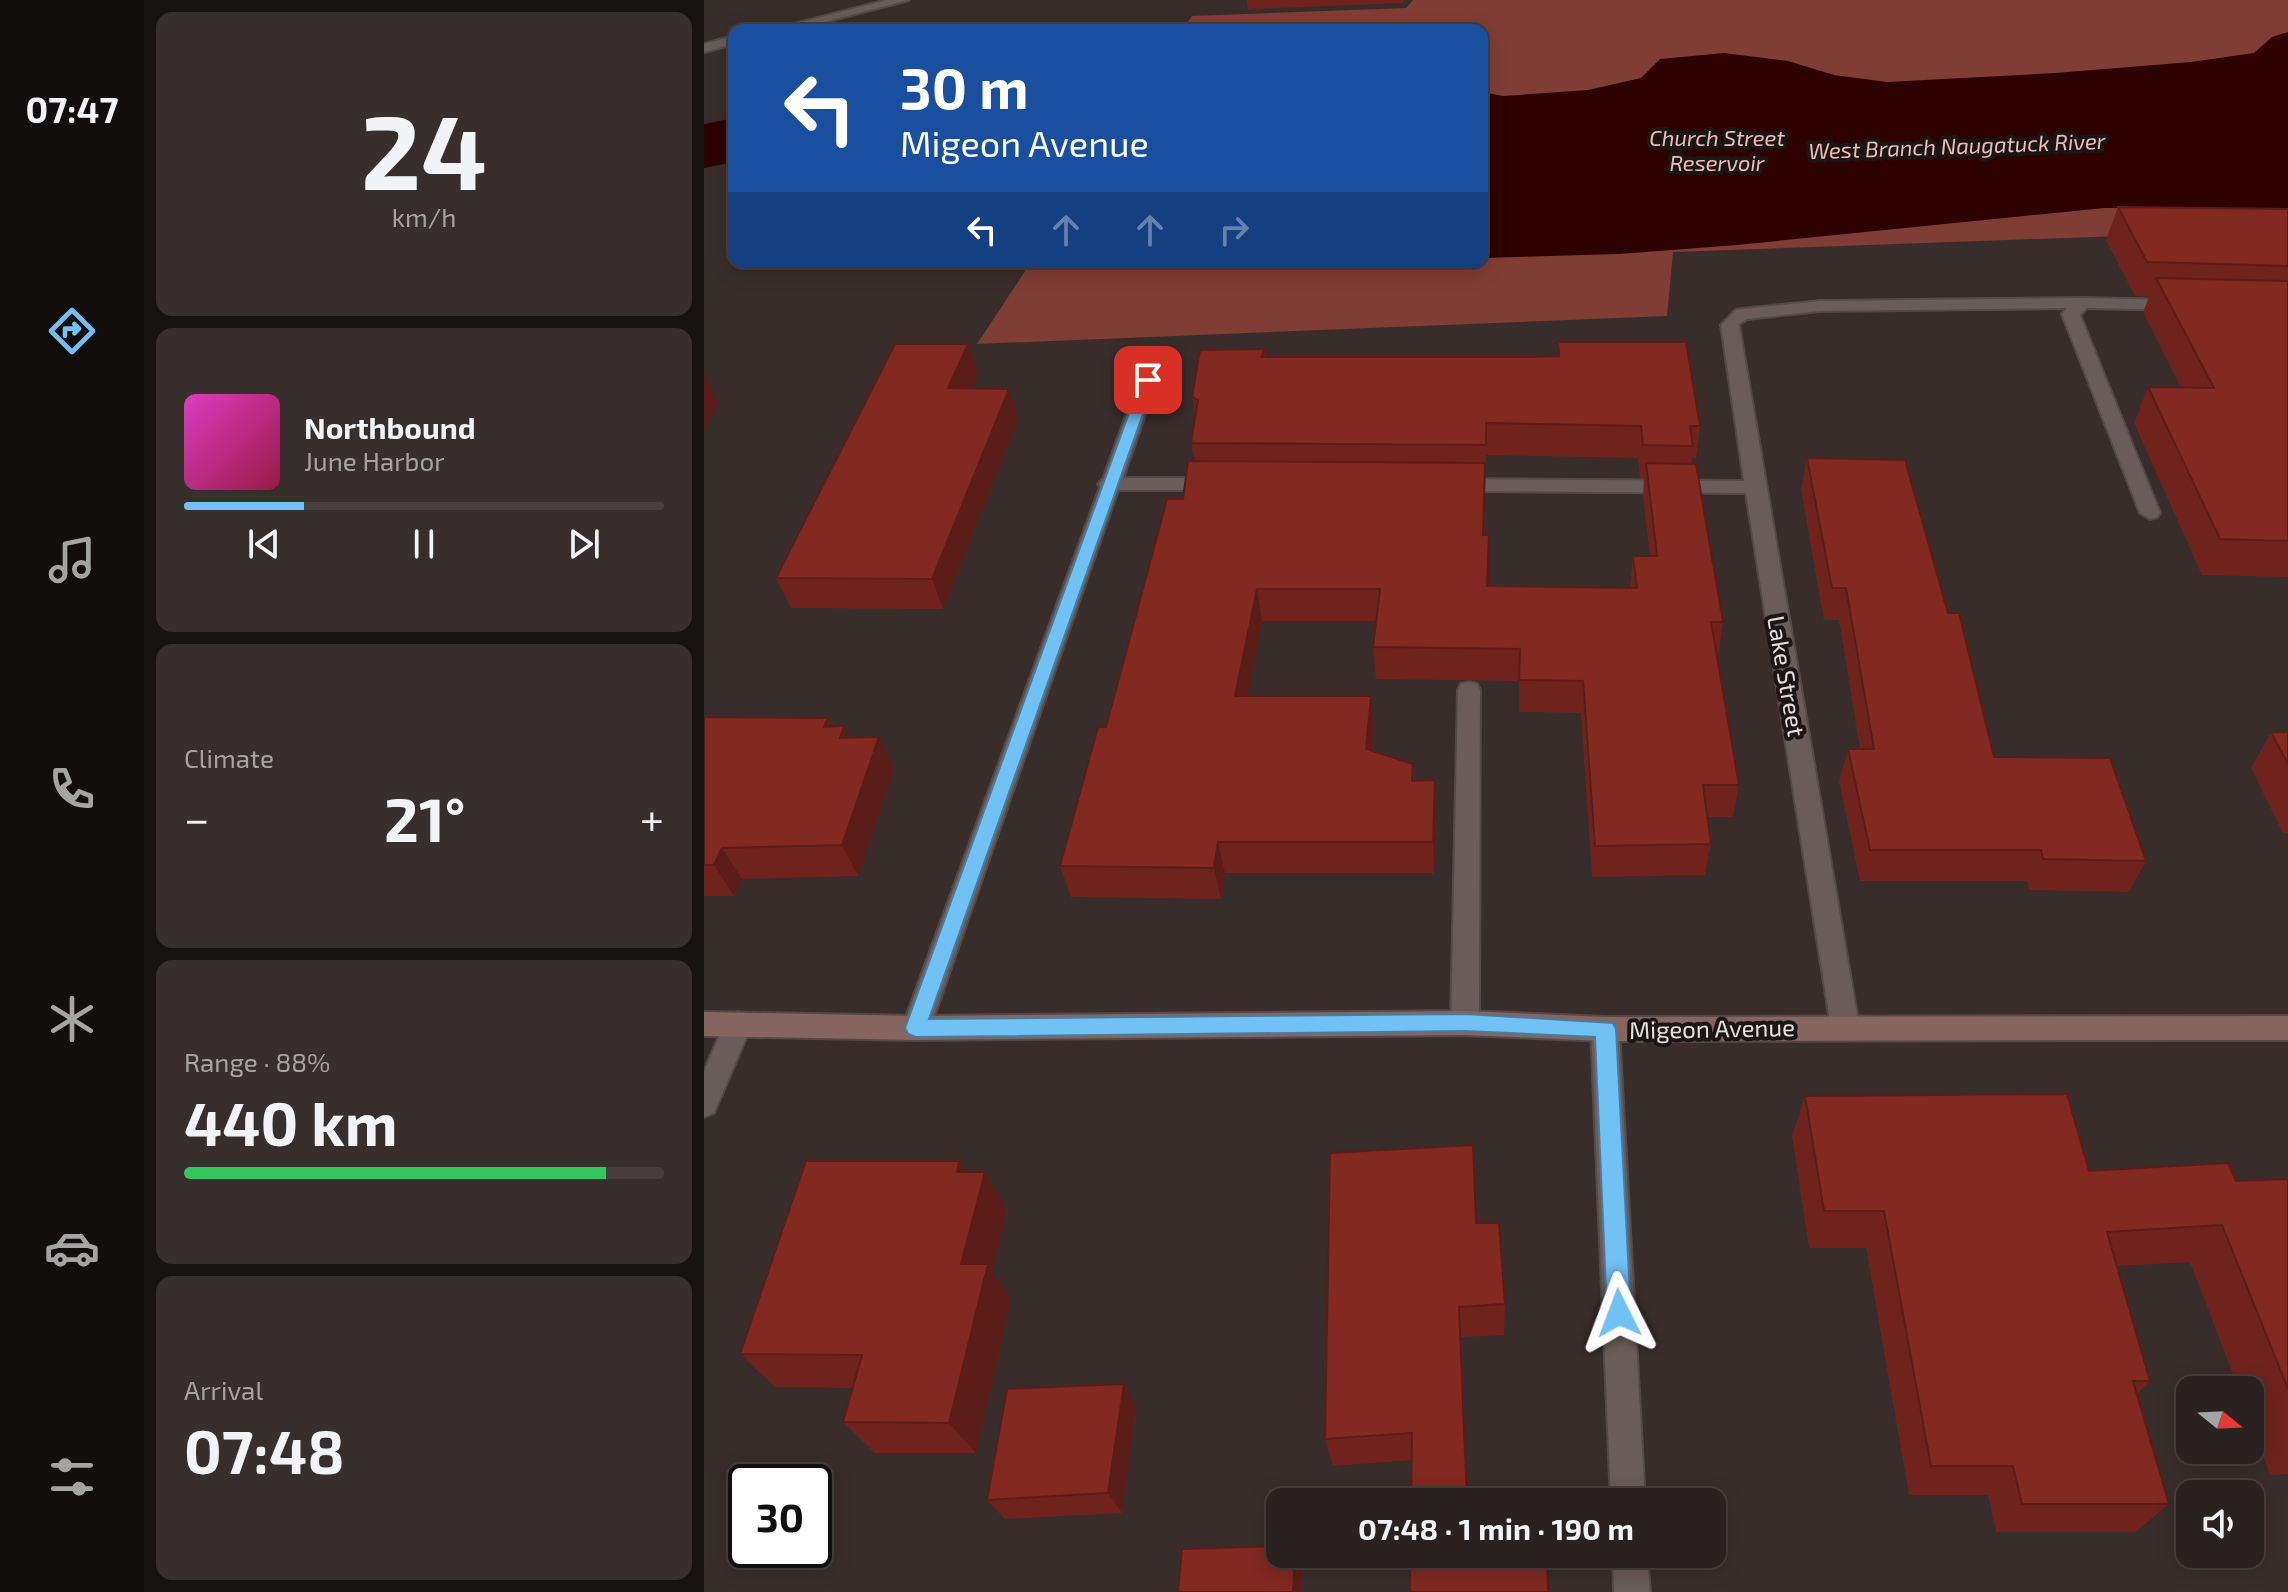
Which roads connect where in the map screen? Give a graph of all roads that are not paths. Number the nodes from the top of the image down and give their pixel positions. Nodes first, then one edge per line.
1 (903, 0) edge
2 (803, 24) edge
3 (728, 42) edge
4 (704, 48) edge
5 (2083, 303) junction
6 (2193, 306) edge
7 (1148, 380) dead end
8 (1108, 484) junction
9 (1234, 484) edge
10 (1438, 485) edge
11 (1753, 487) junction
12 (2150, 513) dead end
13 (1469, 690) dead end
14 (1465, 1023) junction
15 (704, 1024) edge
16 (738, 1024) junction
17 (1845, 1027) junction
18 (916, 1028) junction
19 (2288, 1028) edge
20 (1605, 1029) junction
21 (704, 1104) edge
22 (1627, 1488) edge
23 (1631, 1568) edge
24 (1632, 1592) edge

1 - 2 street
3 - 4 street
5 - 6 street
5 - 11 street, Lake Street
5 - 12 street
7 - 8 street
8 - 9 street
8 - 18 street
10 - 11 street
11 - 17 street, Lake Street
13 - 14 street
14 - 18 main road, Migeon Avenue
14 - 20 main road, Migeon Avenue
15 - 16 main road, Migeon Avenue
16 - 18 main road, Migeon Avenue
16 - 21 street
17 - 19 main road, Migeon Avenue
17 - 20 main road, Migeon Avenue
20 - 22 street
23 - 24 street

